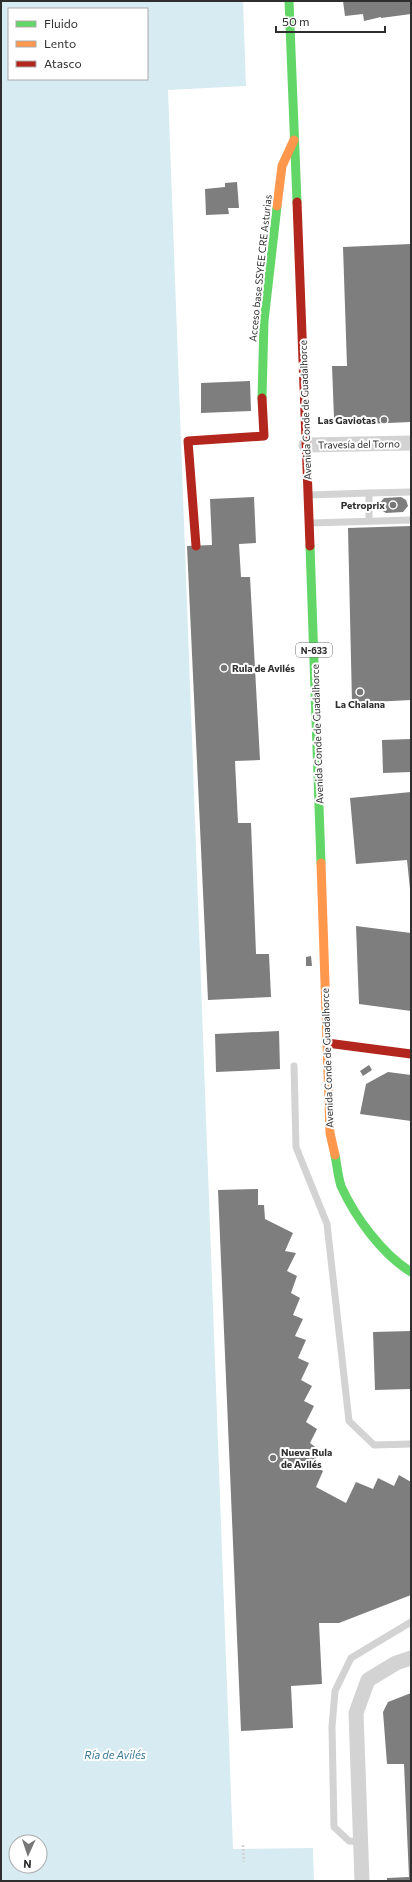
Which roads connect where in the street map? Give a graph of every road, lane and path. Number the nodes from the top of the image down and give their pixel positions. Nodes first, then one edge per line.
1 (289, 1) edge
2 (294, 140) junction
3 (411, 443) edge
4 (306, 445) junction
5 (411, 492) edge
6 (368, 493) junction
7 (308, 496) junction
8 (411, 520) edge
9 (370, 521) junction
10 (309, 523) junction
11 (196, 546) dead end
12 (326, 1043) junction
13 (411, 1054) edge
14 (294, 1066) dead end
15 (411, 1272) edge
16 (411, 1444) edge
17 (411, 1622) edge
18 (411, 1658) edge
19 (361, 1842) junction
20 (243, 1845) dead end
21 (244, 1862) dead end
22 (362, 1881) edge

1 - 2 main road, Avenida Conde de Guadalhorce / N-633
2 - 4 main road, Avenida Conde de Guadalhorce / N-633
2 - 11 main road, Acceso base SSYEE CRE Asturias
3 - 4 street, Travesía del Torno
4 - 7 main road, Avenida Conde de Guadalhorce / N-633
5 - 6 lane
6 - 7 lane
6 - 9 lane
7 - 10 main road, Avenida Conde de Guadalhorce / N-633
8 - 9 lane
9 - 10 lane
10 - 12 main road, Avenida Conde de Guadalhorce / N-633
12 - 13 main road
12 - 15 main road, Avenida Conde de Guadalhorce / N-633
14 - 16 lane
17 - 19 lane
18 - 19 street
19 - 22 street
20 - 21 path

